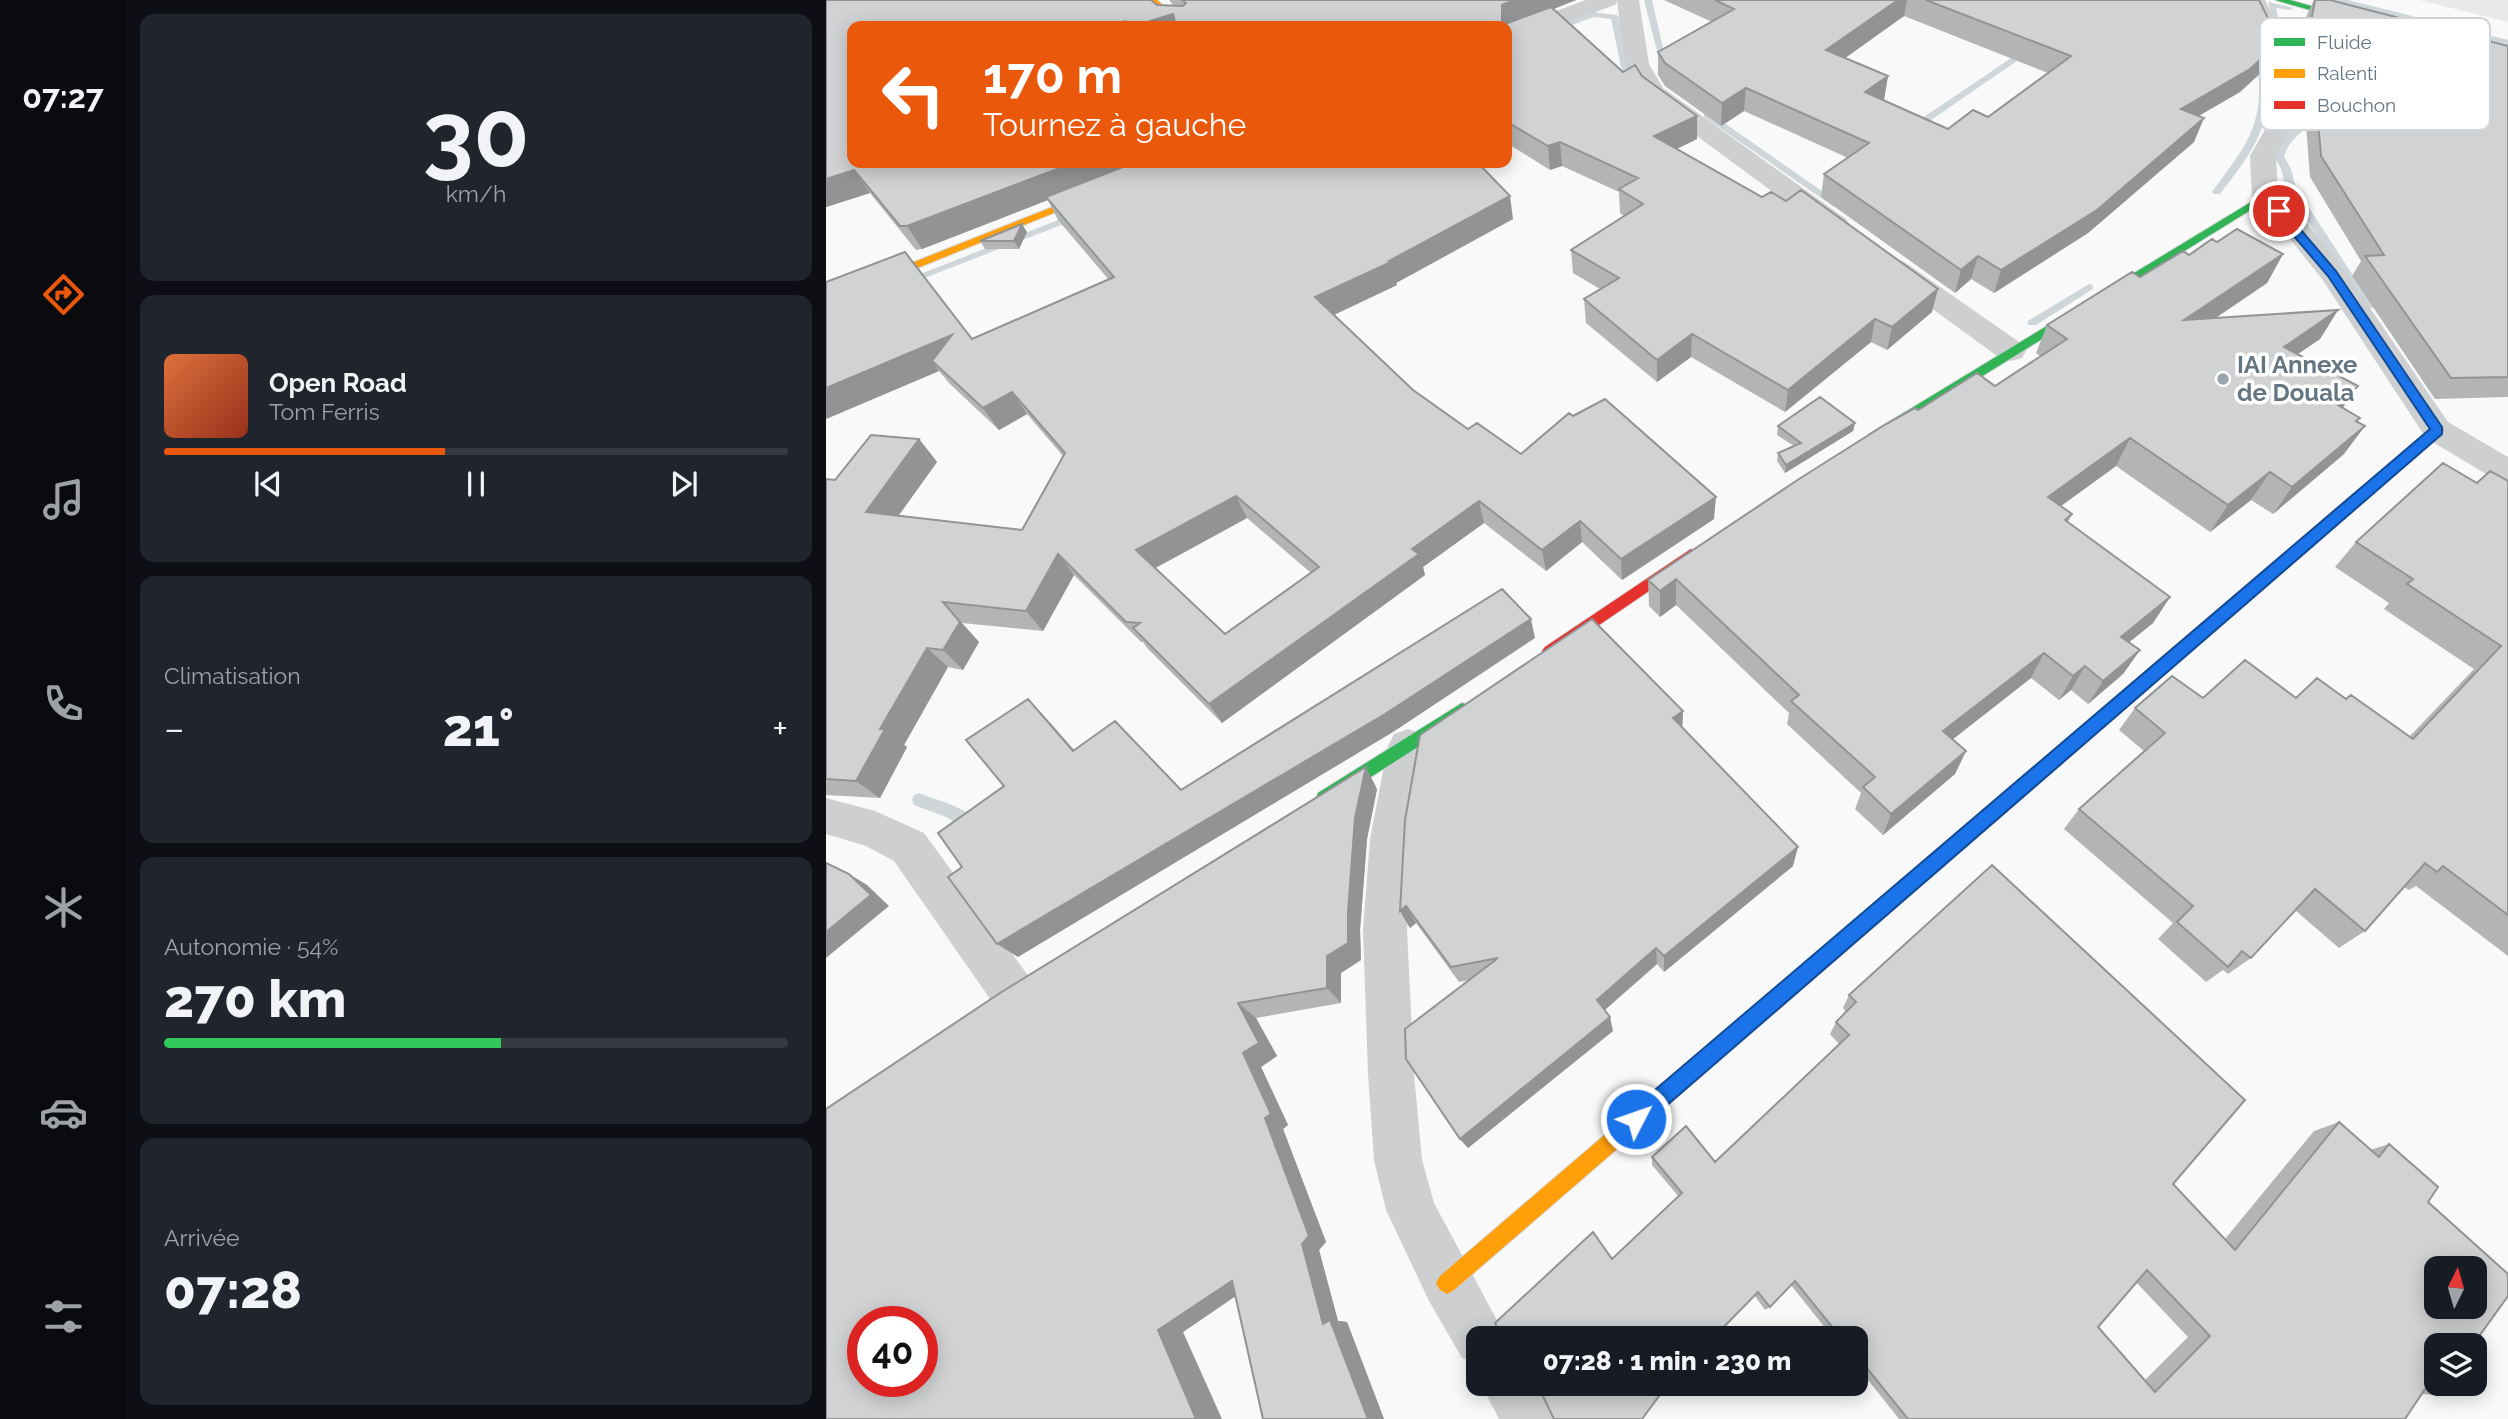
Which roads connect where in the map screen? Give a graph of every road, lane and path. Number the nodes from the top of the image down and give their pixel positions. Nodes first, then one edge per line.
1 (1152, 0) edge
2 (1607, 0) edge
3 (1628, 0) edge
4 (2254, 0) edge
5 (2280, 0) edge
6 (2327, 0) edge
7 (2262, 18) edge
8 (2371, 18) edge
9 (2373, 18) edge
10 (1175, 21) edge
11 (1512, 35) edge
12 (2277, 130) edge
13 (1159, 168) edge
14 (2265, 198) junction
15 (1854, 238) edge
16 (1877, 254) edge
17 (826, 301) edge
18 (2011, 351) junction
19 (2437, 430) junction
20 (1861, 445) edge
21 (2508, 472) edge
22 (1701, 548) edge
23 (1532, 663) edge
24 (1475, 701) edge
25 (1408, 746) junction
26 (1314, 804) edge
27 (826, 816) edge
28 (1012, 991) edge
29 (1447, 1283) junction
30 (1473, 1326) edge
31 (1516, 1396) edge
32 (1530, 1419) edge

1 - 10 street
2 - 11 street
3 - 15 street
4 - 7 street
5 - 8 street
6 - 9 street
12 - 14 street
13 - 17 street
14 - 18 street
14 - 19 street
16 - 18 street
18 - 20 street
19 - 21 street
19 - 29 street
22 - 23 street
24 - 25 street
25 - 26 street
25 - 29 street
27 - 28 street
29 - 30 street
31 - 32 street

